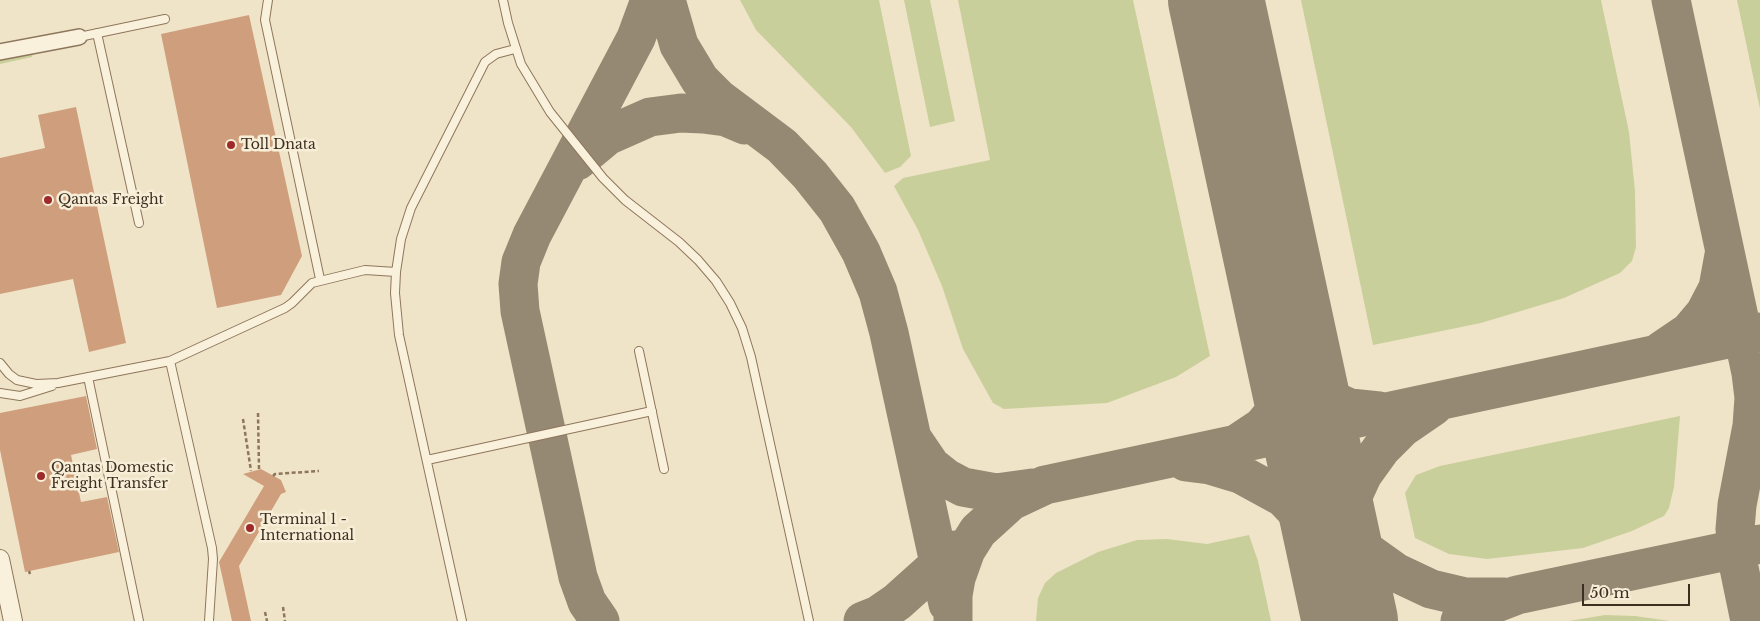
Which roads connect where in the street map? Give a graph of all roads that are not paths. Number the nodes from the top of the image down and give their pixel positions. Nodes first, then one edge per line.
1 (268, 0) edge
2 (503, 0) edge
3 (166, 19) dead end
4 (97, 33) junction
5 (79, 37) joint
6 (516, 49) junction
7 (3, 53) edge
8 (140, 223) dead end
9 (396, 272) junction
10 (320, 280) junction
11 (639, 351) dead end
12 (170, 361) junction
13 (0, 363) edge
14 (88, 378) junction
15 (58, 383) junction
16 (0, 393) edge
17 (652, 412) junction
18 (427, 460) junction
19 (664, 469) dead end
20 (0, 559) edge
21 (13, 621) edge
22 (139, 621) edge
23 (208, 621) edge
24 (462, 621) edge
25 (808, 621) edge

1 - 10 lane
2 - 6 lane
3 - 4 lane
4 - 5 lane
4 - 8 lane
5 - 7 street
6 - 9 lane
6 - 25 lane
9 - 10 lane
9 - 18 lane
10 - 12 lane
11 - 17 lane
12 - 14 lane
12 - 23 lane
13 - 15 lane
14 - 15 lane
14 - 22 lane
15 - 16 lane
17 - 18 lane
17 - 19 lane
18 - 24 lane
20 - 21 street

